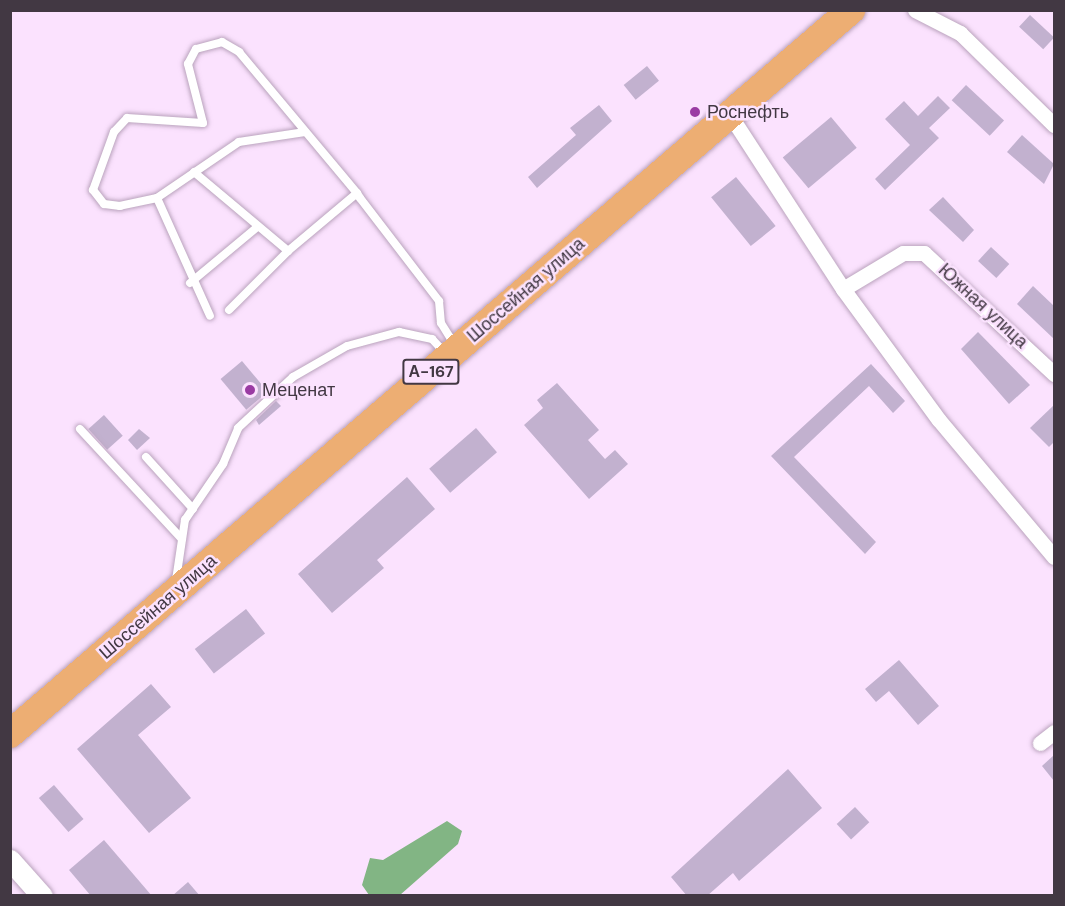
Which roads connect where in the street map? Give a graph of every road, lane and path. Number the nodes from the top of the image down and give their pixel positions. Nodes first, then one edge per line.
1 (851, 10) edge
2 (915, 10) edge
3 (730, 115) junction
4 (1054, 125) edge
5 (305, 132) junction
6 (194, 172) junction
7 (357, 194) junction
8 (157, 198) junction
9 (256, 228) junction
10 (288, 251) junction
11 (190, 283) junction
12 (843, 289) junction
13 (229, 310) dead end
14 (210, 316) dead end
15 (453, 353) junction
16 (1054, 374) edge
17 (80, 429) dead end
18 (146, 457) dead end
19 (193, 508) junction
20 (182, 539) junction
21 (1054, 557) edge
22 (174, 593) junction
23 (1054, 732) edge
24 (10, 734) edge
25 (1040, 743) dead end
26 (10, 860) edge
27 (42, 896) edge

1 - 3 highway, Шоссейная улица / А-167
2 - 4 street
3 - 12 street
3 - 15 highway, Шоссейная улица / А-167
5 - 6 lane
5 - 7 lane
5 - 8 lane
6 - 8 lane
6 - 9 lane
7 - 10 lane
7 - 15 lane
8 - 11 lane
9 - 10 lane
9 - 11 lane
10 - 13 lane
11 - 14 lane
12 - 16 street, Южная улица
12 - 21 street
15 - 19 lane
15 - 22 highway, Шоссейная улица / А-167
17 - 20 lane
18 - 19 lane
19 - 20 lane
20 - 22 lane
22 - 24 highway, Шоссейная улица / А-167
23 - 25 street
26 - 27 street

